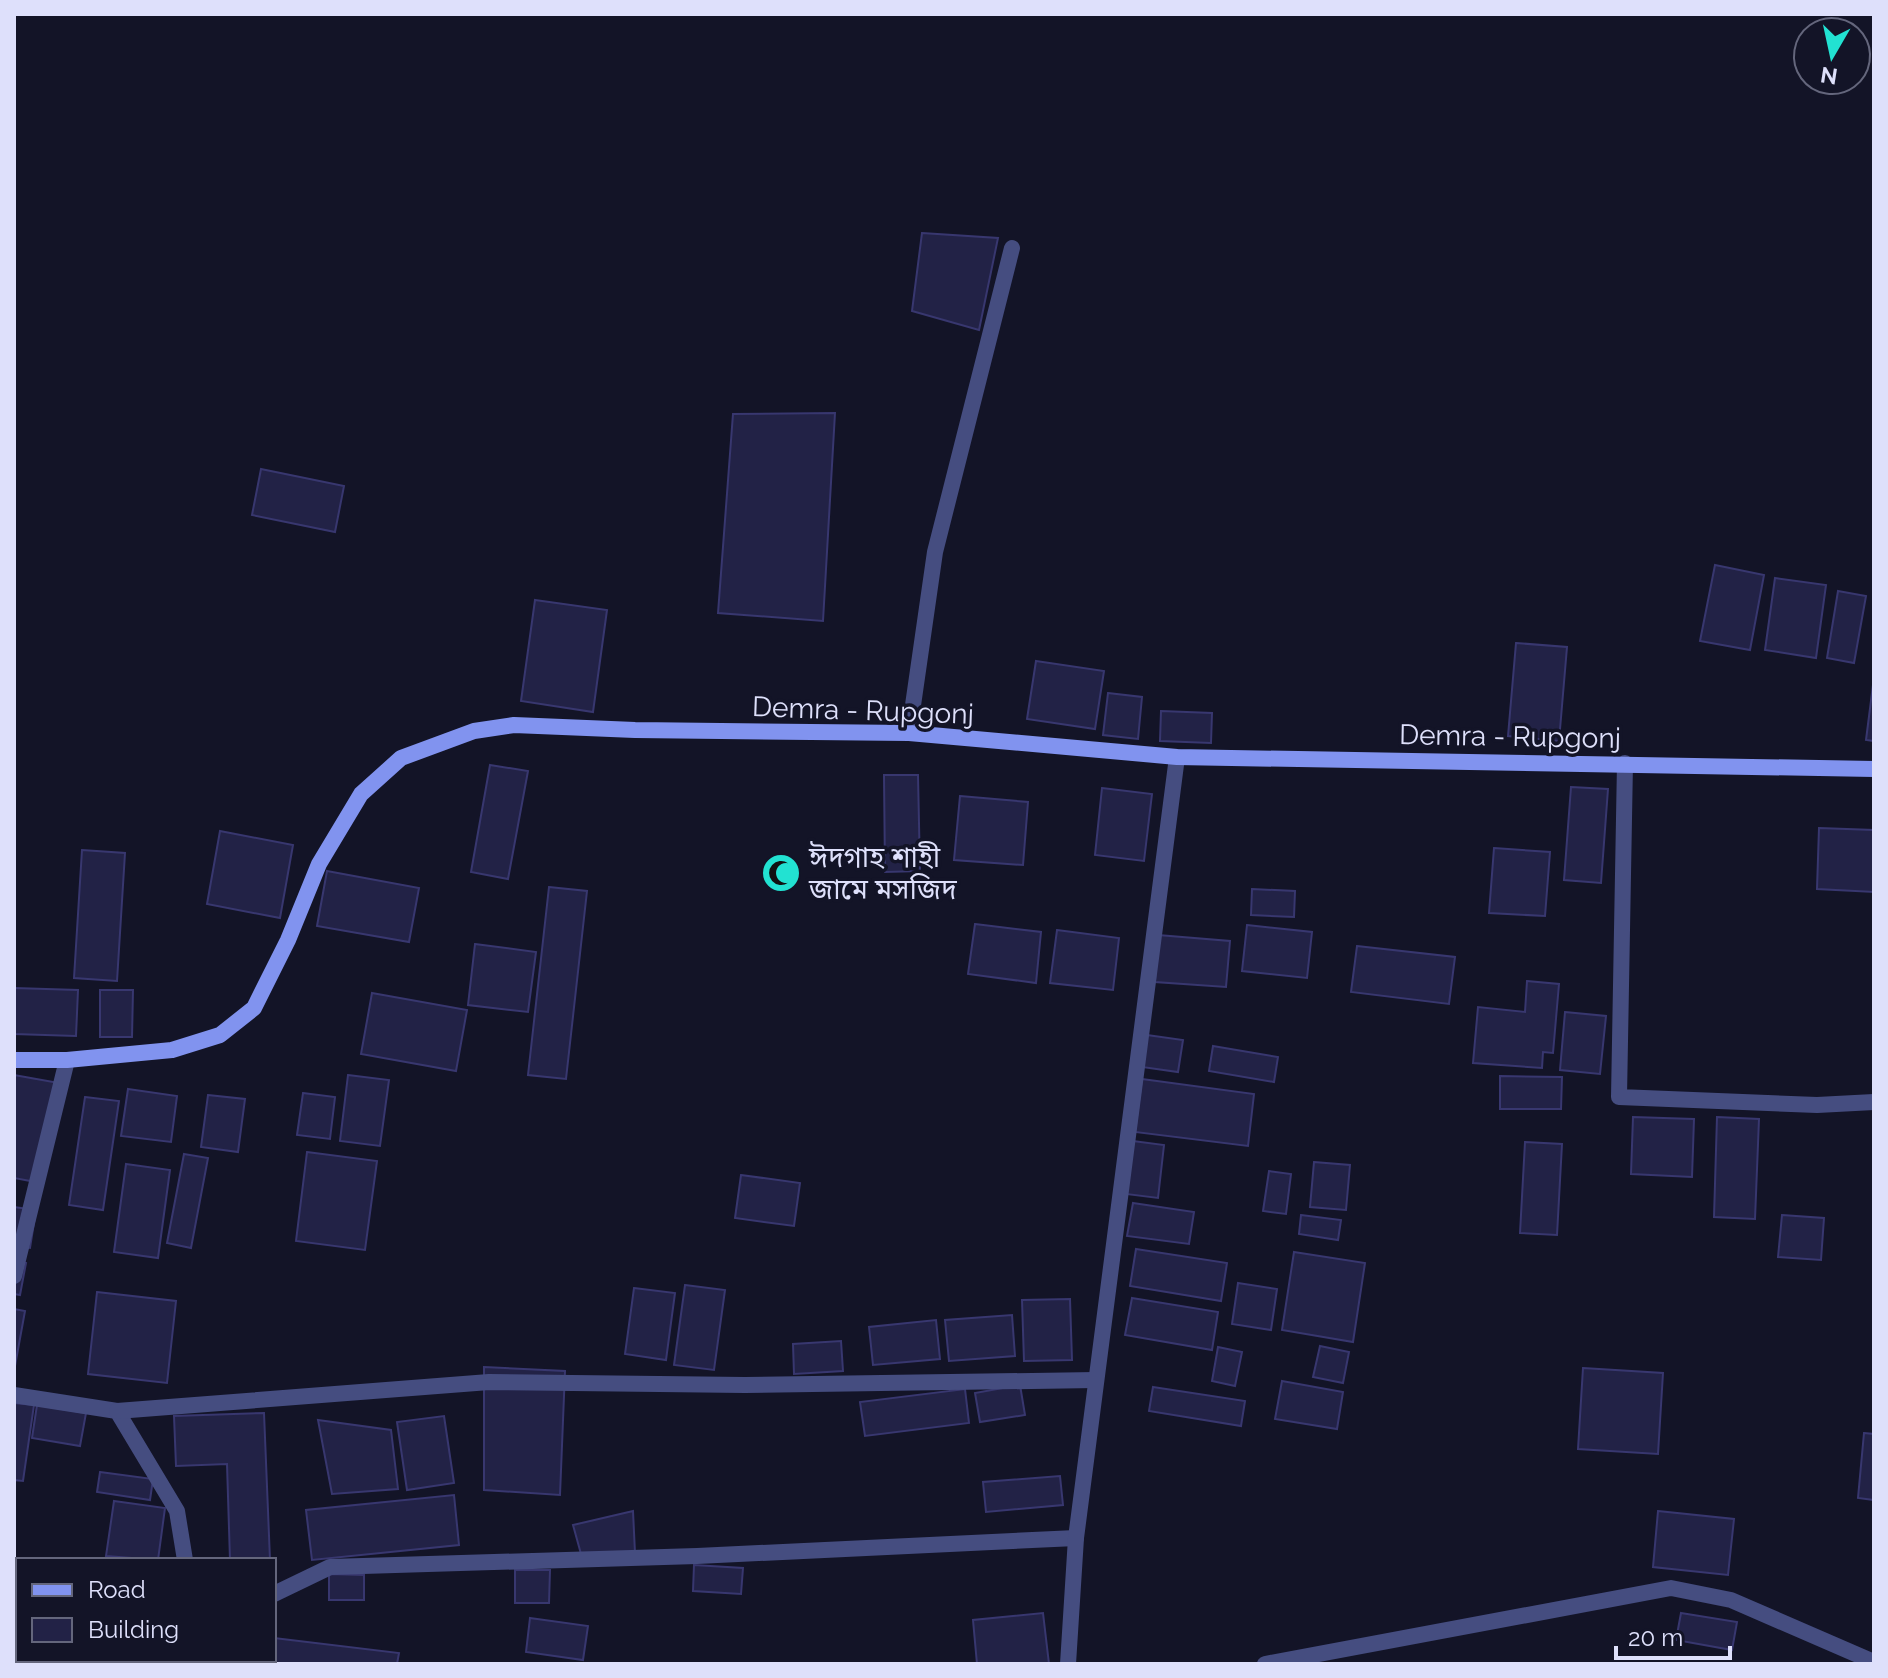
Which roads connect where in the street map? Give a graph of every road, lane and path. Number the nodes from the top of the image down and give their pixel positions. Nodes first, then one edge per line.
1 (1012, 248) dead end
2 (909, 733) junction
3 (1177, 757) junction
4 (1625, 763) junction
5 (1874, 769) edge
6 (14, 1060) edge
7 (67, 1060) junction
8 (1874, 1102) edge
9 (14, 1276) edge
10 (1096, 1380) junction
11 (14, 1395) edge
12 (117, 1411) junction
13 (1076, 1538) junction
14 (185, 1558) edge
15 (276, 1593) edge
16 (1874, 1662) edge
17 (1068, 1664) edge
18 (1265, 1664) edge

1 - 2 street
2 - 3 street, Demra - Rupgonj
2 - 7 street, Demra - Rupgonj
3 - 4 street, Demra - Rupgonj
3 - 10 street
4 - 5 street, Demra - Rupgonj
4 - 8 street
6 - 7 street, Demra - Rupgonj
7 - 9 street
10 - 12 street
10 - 13 street
11 - 12 street
12 - 14 street
13 - 15 street
13 - 17 street
16 - 18 street

